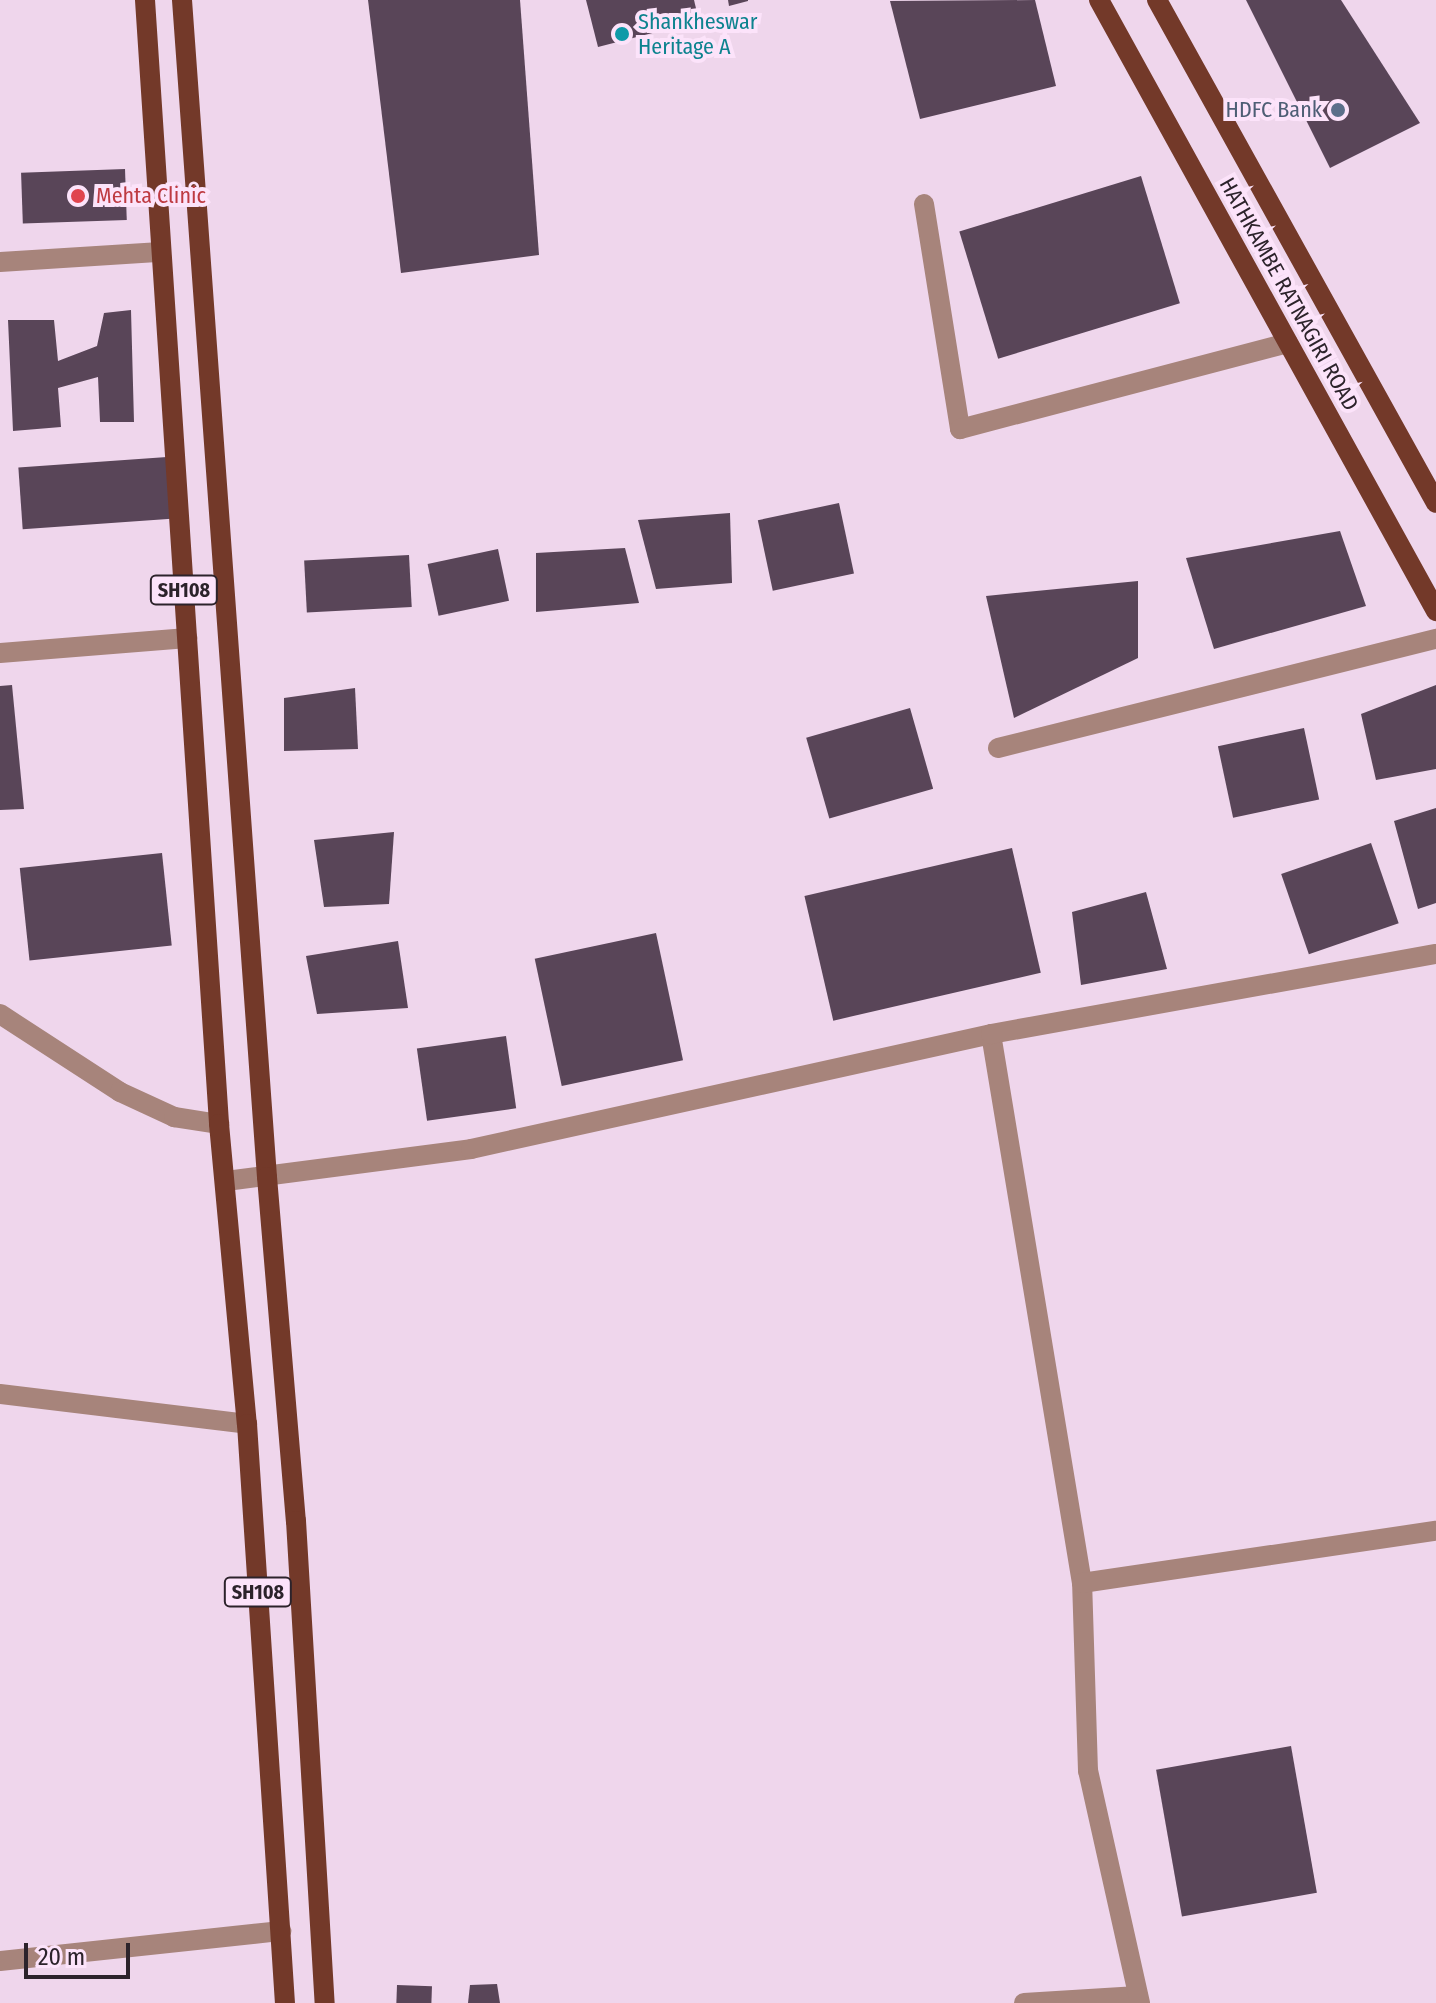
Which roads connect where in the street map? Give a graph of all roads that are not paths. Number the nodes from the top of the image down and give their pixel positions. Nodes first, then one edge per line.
1 (145, 0) edge
2 (182, 0) edge
3 (1099, 0) edge
4 (1157, 0) edge
5 (924, 204) dead end
6 (161, 252) junction
7 (0, 262) edge
8 (1288, 343) junction
9 (1436, 503) edge
10 (1436, 611) edge
11 (187, 638) junction
12 (1436, 639) edge
13 (0, 653) edge
14 (998, 748) dead end
15 (1436, 954) edge
16 (0, 1014) edge
17 (991, 1034) junction
18 (219, 1124) junction
19 (267, 1177) junction
20 (226, 1181) junction
21 (0, 1394) edge
22 (247, 1424) junction
23 (1436, 1531) edge
24 (1082, 1583) junction
25 (281, 1931) junction
26 (0, 1961) edge
27 (1139, 2000) edge
28 (285, 2003) edge
29 (325, 2003) edge
30 (1024, 2003) edge

1 - 6 main road, SH108
2 - 19 main road
3 - 8 main road, HATHKAMBE RATNAGIRI ROAD
4 - 9 main road
5 - 8 street
6 - 7 street
6 - 11 main road, SH108
8 - 10 main road, HATHKAMBE RATNAGIRI ROAD
11 - 13 street
11 - 18 main road, SH108
12 - 14 street
15 - 17 street
16 - 18 street
17 - 19 street
17 - 24 street
18 - 20 main road, SH108
19 - 20 street
19 - 29 main road
20 - 22 main road, SH108
21 - 22 street
22 - 25 main road, SH108
23 - 24 street
24 - 27 street
25 - 26 street
25 - 28 main road, SH108
27 - 30 street

